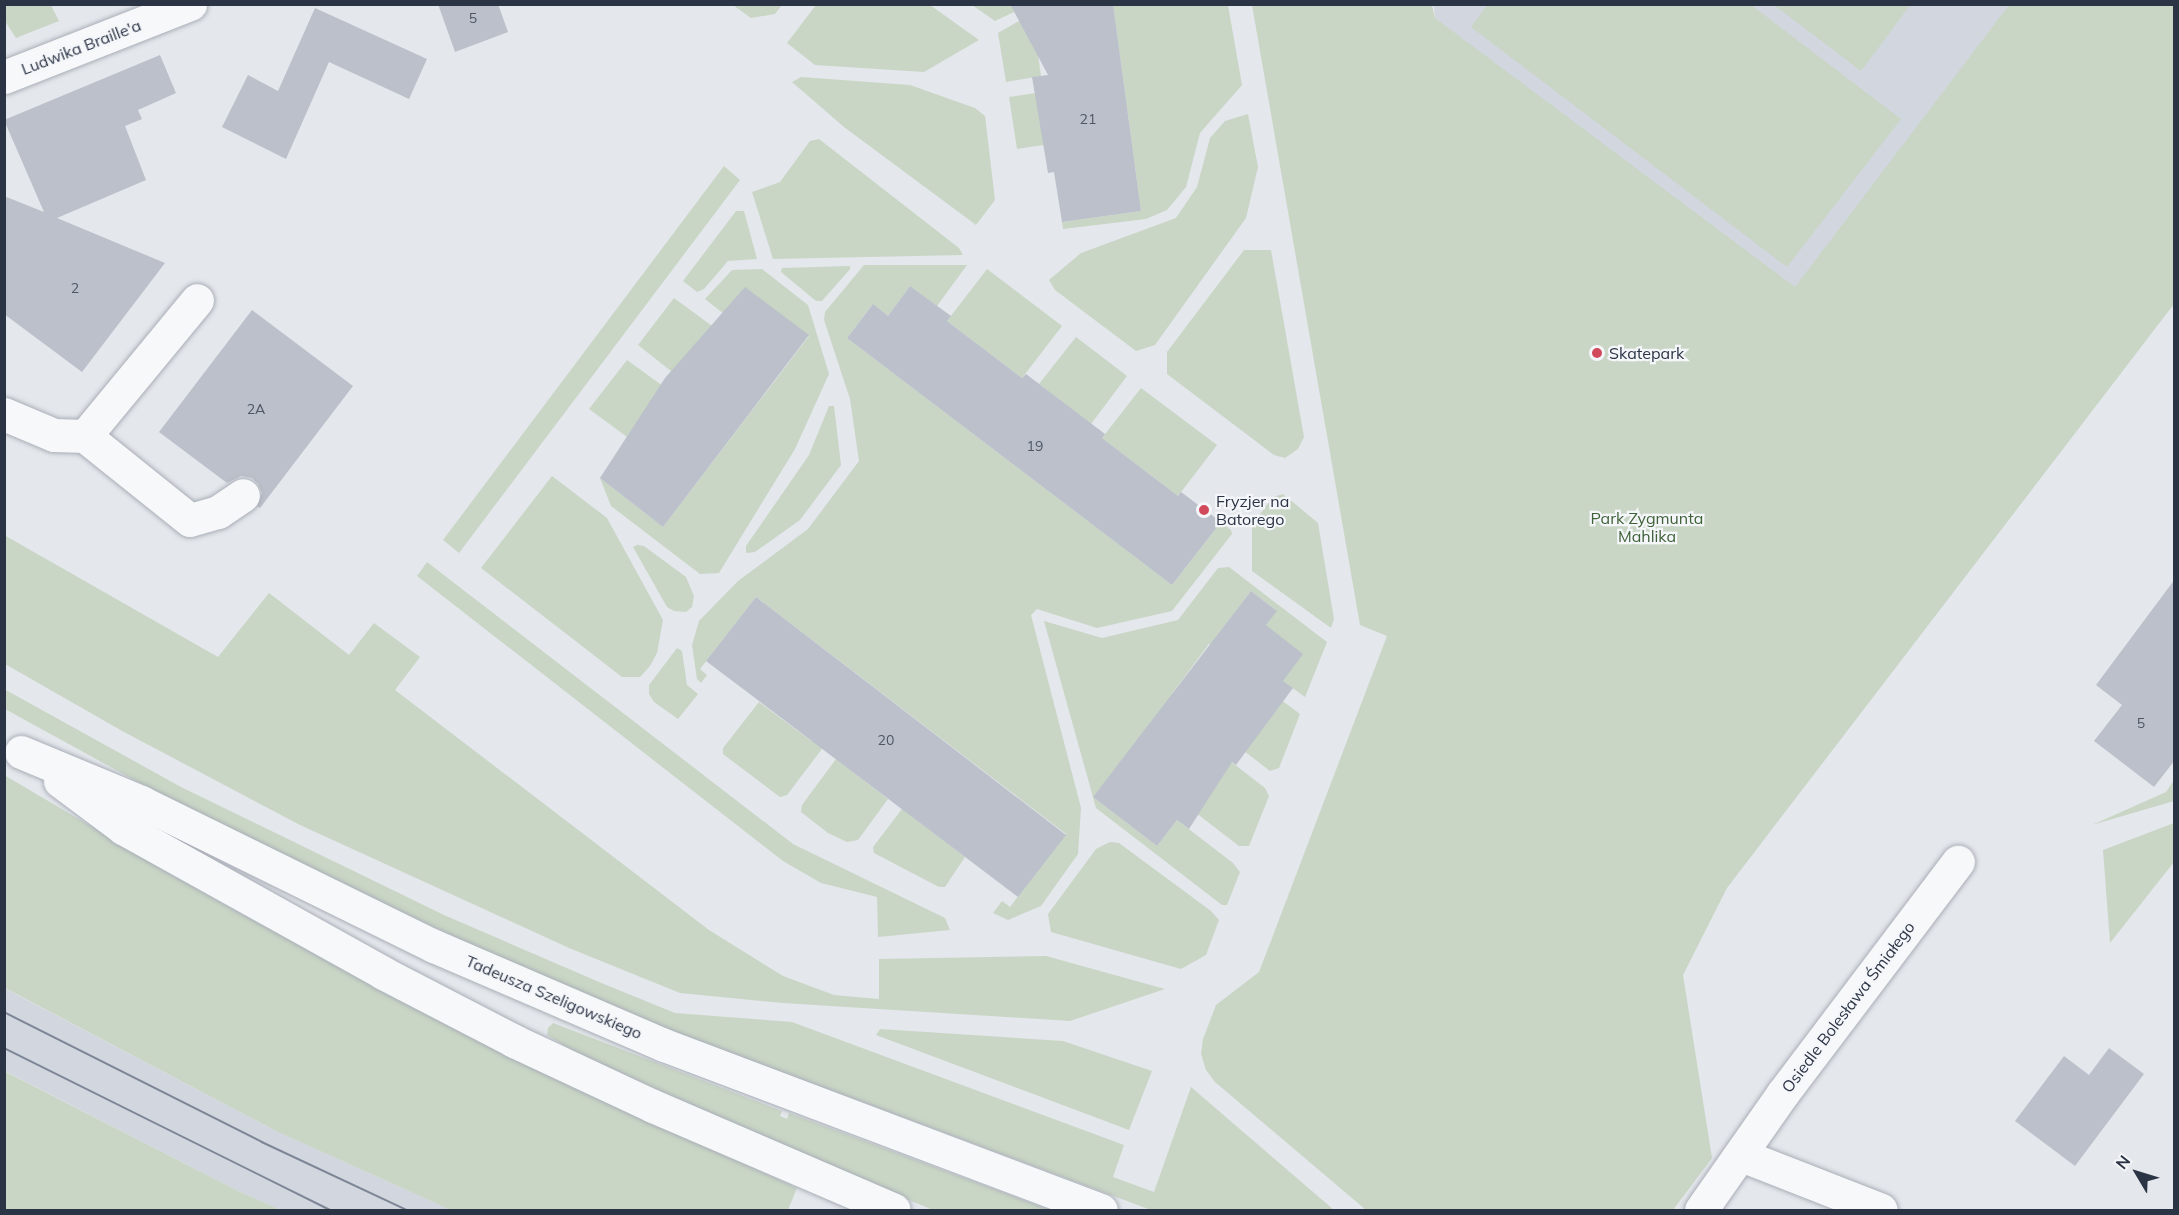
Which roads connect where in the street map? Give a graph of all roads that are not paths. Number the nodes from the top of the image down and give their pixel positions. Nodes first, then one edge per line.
1 (190, 4) edge
2 (4, 77) edge
3 (197, 300) dead end
4 (4, 414) edge
5 (85, 436) junction
6 (243, 495) dead end
7 (13, 747) edge
8 (1958, 861) dead end
9 (1741, 1155) junction
10 (1705, 1204) edge
11 (894, 1210) edge
12 (1101, 1210) edge
13 (1881, 1210) edge

1 - 2 street, Ludwika Braille'a
3 - 5 street
4 - 5 street
5 - 6 street
7 - 11 street, Tadeusza Szeligowskiego
7 - 12 street, Tadeusza Szeligowskiego
8 - 9 street, Osiedle Bolesława Śmiałego
9 - 10 street, Osiedle Bolesława Śmiałego
9 - 13 street

